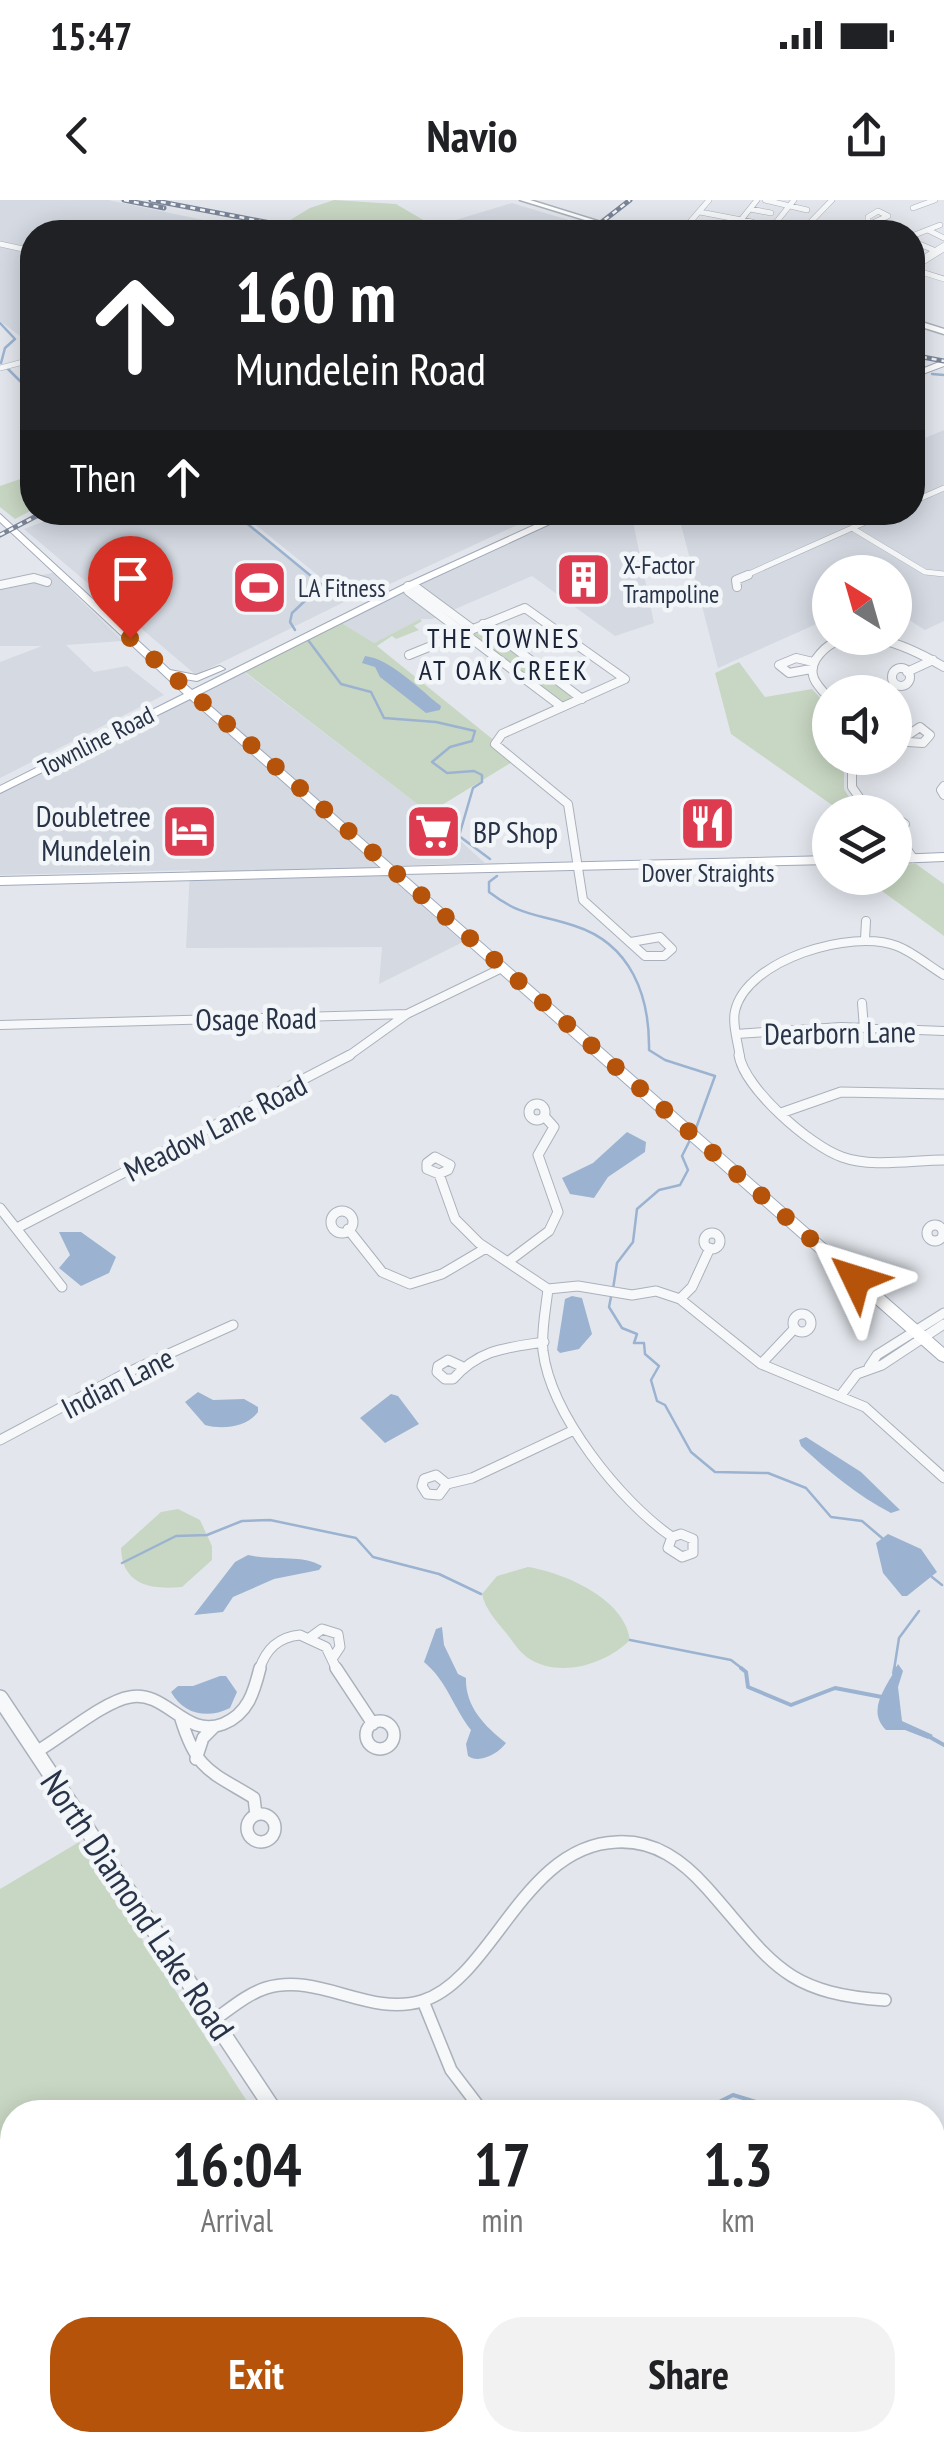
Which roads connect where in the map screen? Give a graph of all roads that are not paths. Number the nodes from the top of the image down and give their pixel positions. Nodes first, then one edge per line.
1 (523, 200) edge
2 (710, 200) edge
3 (757, 200) edge
4 (765, 200) edge
5 (817, 200) edge
6 (934, 200) edge
7 (831, 201) edge
8 (791, 203) edge
9 (912, 208) dead end
10 (750, 209) junction
11 (700, 212) junction
12 (819, 212) junction
13 (771, 213) dead end
14 (590, 220) edge
15 (692, 220) edge
16 (742, 220) joint
17 (811, 220) edge
18 (940, 226) dead end
19 (928, 230) junction
20 (925, 232) edge
21 (944, 238) edge
22 (0, 517) edge
23 (529, 525) edge
24 (543, 525) edge
25 (859, 525) edge
26 (852, 528) junction
27 (941, 575) edge
28 (46, 582) dead end
29 (0, 586) edge
30 (408, 586) junction
31 (738, 587) dead end
32 (524, 608) joint
33 (483, 624) junction
34 (472, 628) junction
35 (462, 632) junction
36 (912, 649) edge
37 (409, 655) dead end
38 (933, 660) junction
39 (240, 662) junction
40 (944, 667) edge
41 (167, 672) junction
42 (907, 672) dead end
43 (214, 682) junction
44 (188, 692) junction
45 (582, 699) junction
46 (562, 707) junction
47 (214, 715) junction
48 (944, 786) edge
49 (0, 787) edge
50 (944, 794) edge
51 (362, 845) junction
52 (912, 855) edge
53 (944, 857) edge
54 (914, 858) joint
55 (812, 860) edge
56 (576, 866) junction
57 (391, 870) junction
58 (443, 870) junction
59 (341, 872) junction
60 (0, 880) edge
61 (424, 898) junction
62 (866, 922) dead end
63 (864, 939) junction
64 (631, 942) junction
65 (502, 968) junction
66 (944, 975) edge
67 (862, 1003) dead end
68 (407, 1014) junction
69 (0, 1024) edge
70 (864, 1028) junction
71 (944, 1031) edge
72 (736, 1034) junction
73 (944, 1094) edge
74 (780, 1113) junction
75 (545, 1117) dead end
76 (944, 1160) edge
77 (439, 1174) dead end
78 (0, 1208) edge
79 (17, 1228) junction
80 (348, 1229) dead end
81 (486, 1248) junction
82 (710, 1248) dead end
83 (509, 1261) junction
84 (62, 1287) dead end
85 (548, 1289) junction
86 (680, 1300) junction
87 (944, 1314) edge
88 (944, 1324) edge
89 (234, 1325) dead end
90 (795, 1328) dead end
91 (921, 1335) junction
92 (544, 1342) junction
93 (944, 1356) edge
94 (762, 1364) junction
95 (462, 1366) dead end
96 (841, 1395) junction
97 (574, 1430) junction
98 (0, 1440) edge
99 (944, 1478) edge
100 (447, 1484) dead end
101 (672, 1536) dead end
102 (311, 1637) junction
103 (332, 1659) junction
104 (0, 1698) edge
105 (181, 1719) junction
106 (373, 1724) dead end
107 (214, 1727) junction
108 (36, 1752) junction
109 (196, 1759) junction
110 (256, 1814) dead end
111 (885, 2000) dead end
112 (423, 2001) junction
113 (214, 2020) junction
114 (267, 2100) edge
115 (473, 2100) edge

1 - 14 main road
2 - 11 street
3 - 10 street
4 - 8 street
5 - 7 street
6 - 9 street
7 - 12 street
8 - 12 street
10 - 13 street
10 - 16 street
11 - 15 street
11 - 16 street
12 - 17 street
18 - 19 street
19 - 20 street
19 - 21 street
22 - 41 main road
23 - 39 main road, Townline Road
24 - 30 main road, Townline Road
25 - 26 street
26 - 27 street
26 - 31 street
28 - 29 street
30 - 34 street
30 - 35 street
30 - 43 main road, Townline Road
32 - 33 street
32 - 45 street
33 - 34 street
33 - 45 street
34 - 35 street
35 - 37 street
35 - 46 street
36 - 38 street
38 - 40 street
38 - 42 street
39 - 41 main road
39 - 44 main road, Townline Road
41 - 44 main road
43 - 44 main road, Townline Road
43 - 47 main road
44 - 47 main road
44 - 49 main road, Townline Road
45 - 46 street
46 - 56 street
47 - 51 main road
48 - 50 street
51 - 57 main road
51 - 59 main road
52 - 54 street
53 - 54 main road
55 - 56 main road
56 - 58 main road
56 - 64 street
57 - 58 main road
57 - 59 main road
57 - 61 main road
58 - 61 main road
59 - 60 main road
61 - 65 main road
62 - 63 street
63 - 66 street
63 - 72 street
64 - 64 street
65 - 68 street, Osage Road
65 - 91 main road
67 - 70 street
68 - 69 street, Osage Road
68 - 79 street, Meadow Lane Road
70 - 71 street, Dearborn Lane
70 - 72 street, Dearborn Lane
72 - 74 street
73 - 74 street
74 - 76 street
75 - 83 street
77 - 81 street
78 - 79 street
79 - 84 street
80 - 81 street
81 - 83 street
82 - 86 street
83 - 85 street
85 - 86 street
85 - 92 street
86 - 94 street
87 - 91 street
88 - 91 street
89 - 98 street, Indian Lane
90 - 94 street
91 - 93 main road
91 - 96 street
92 - 95 street
92 - 97 street
94 - 96 street
96 - 99 street
97 - 100 street
97 - 101 street
102 - 103 street
102 - 103 street
102 - 107 street
103 - 106 street
104 - 108 street, North Diamond Lake Road
105 - 107 street
105 - 108 street
105 - 109 street
107 - 109 street
108 - 113 street, North Diamond Lake Road
109 - 110 street
111 - 112 street
112 - 113 street
112 - 115 street
113 - 114 street, North Diamond Lake Road

